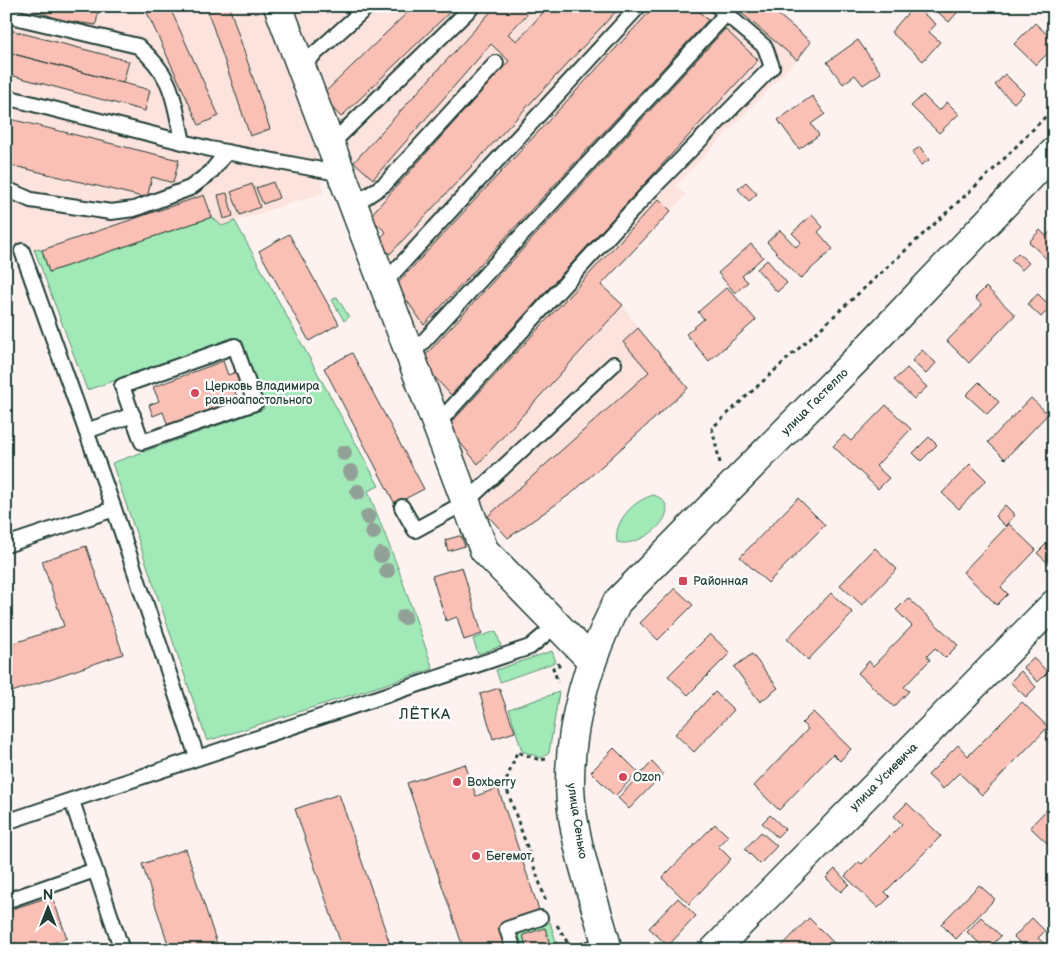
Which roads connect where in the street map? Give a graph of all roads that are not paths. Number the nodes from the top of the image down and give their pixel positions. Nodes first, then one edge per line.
1 (278, 6) edge
2 (368, 6) edge
3 (473, 6) edge
4 (639, 6) edge
5 (721, 10) edge
6 (6, 15) edge
7 (496, 63) dead end
8 (300, 67) junction
9 (6, 97) edge
10 (183, 142) junction
11 (331, 144) junction
12 (227, 152) junction
13 (1054, 152) edge
14 (343, 174) junction
15 (6, 189) edge
16 (354, 205) junction
17 (22, 251) dead end
18 (384, 283) junction
19 (411, 355) junction
20 (614, 364) dead end
21 (133, 415) junction
22 (437, 424) junction
23 (86, 431) junction
24 (466, 502) junction
25 (402, 507) dead end
26 (114, 509) junction
27 (6, 545) edge
28 (1054, 604) edge
29 (551, 630) junction
30 (592, 661) junction
31 (197, 757) junction
32 (72, 801) junction
33 (6, 822) edge
34 (95, 870) junction
35 (6, 901) edge
36 (547, 918) road end
37 (600, 947) edge
38 (122, 950) edge
39 (514, 950) edge
40 (714, 950) edge

1 - 8 street
2 - 8 lane
3 - 11 lane
4 - 18 lane
5 - 19 lane
5 - 22 lane
6 - 10 lane
7 - 16 lane
8 - 11 street
9 - 10 lane
10 - 12 lane
11 - 14 street
12 - 14 lane
12 - 15 lane
13 - 30 street, улица Гастелло
14 - 16 street
16 - 18 street
17 - 23 lane
18 - 19 street
19 - 22 street
20 - 24 lane
21 - 21 lane
21 - 23 lane
22 - 24 street
23 - 26 lane
24 - 25 lane
24 - 29 street
26 - 27 lane
26 - 31 lane
28 - 40 street, улица Усиевича
29 - 30 street
29 - 31 lane
30 - 37 street, улица Сенько
31 - 32 lane
32 - 33 lane
32 - 34 lane
34 - 35 lane
34 - 38 lane
36 - 39 lane

